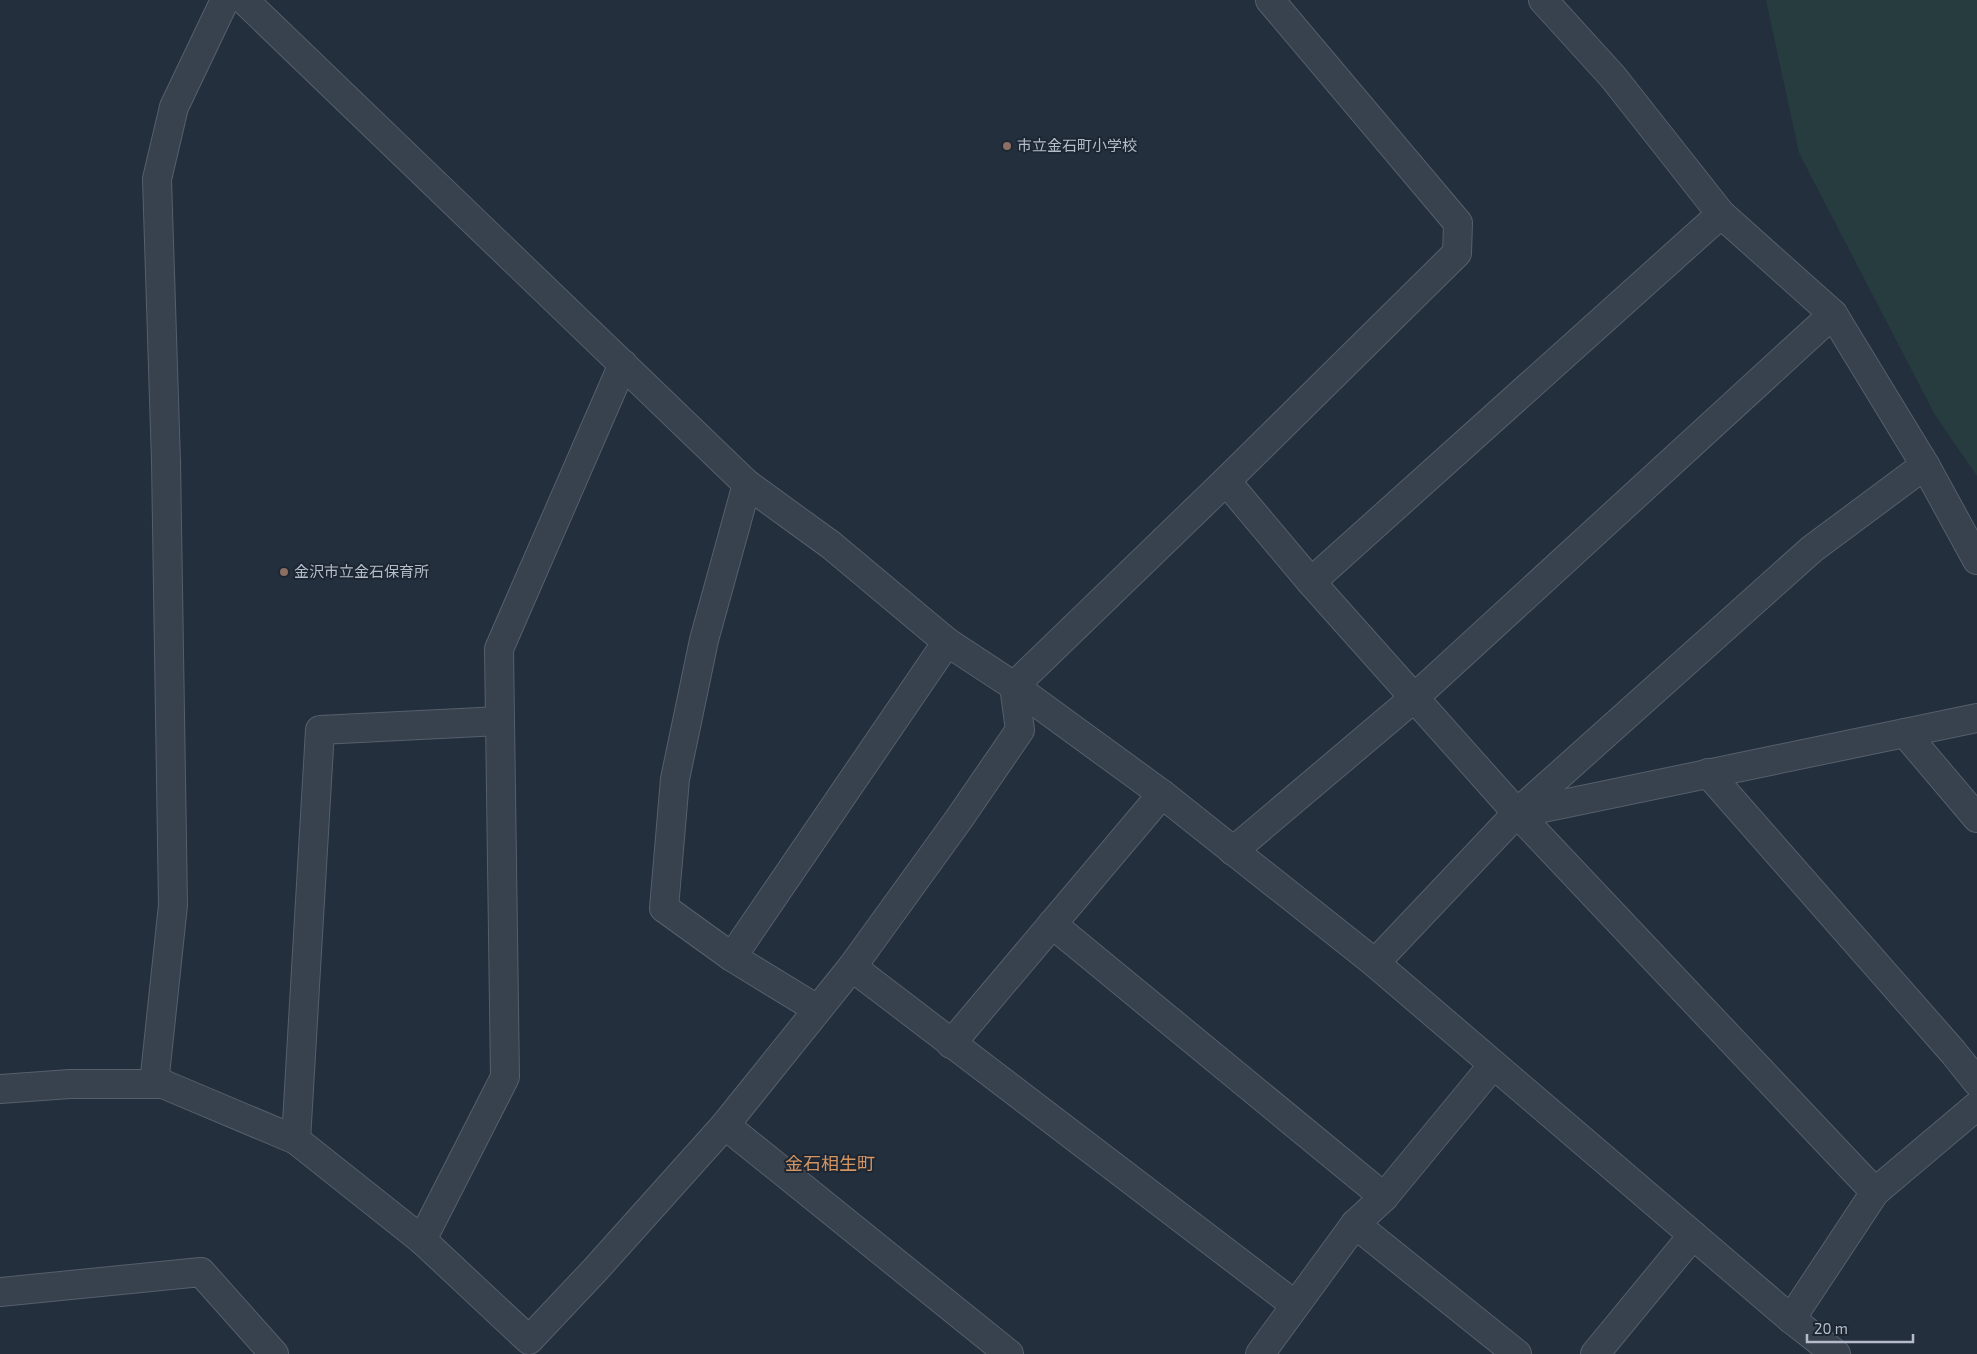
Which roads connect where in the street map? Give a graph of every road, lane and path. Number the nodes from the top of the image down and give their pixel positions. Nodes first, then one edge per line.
1 (226, 0) edge
2 (244, 0) edge
3 (1270, 0) edge
4 (1543, 0) edge
5 (1721, 214) junction
6 (1833, 314) junction
7 (623, 364) junction
8 (1925, 465) junction
9 (1226, 481) junction
10 (747, 484) junction
11 (1977, 560) edge
12 (1311, 582) junction
13 (947, 642) junction
14 (1014, 686) junction
15 (1414, 698) junction
16 (1977, 718) edge
17 (500, 721) junction
18 (1905, 733) junction
19 (1708, 773) junction
20 (1162, 794) junction
21 (1517, 813) junction
22 (1977, 818) edge
23 (1233, 851) junction
24 (1052, 924) junction
25 (732, 957) junction
26 (1375, 963) junction
27 (852, 967) junction
28 (817, 1009) junction
29 (951, 1044) junction
30 (1493, 1065) junction
31 (1977, 1082) edge
32 (154, 1084) junction
33 (0, 1089) edge
34 (1977, 1106) edge
35 (725, 1125) junction
36 (296, 1140) junction
37 (1875, 1192) junction
38 (1384, 1197) junction
39 (1355, 1224) junction
40 (1693, 1235) junction
41 (422, 1240) junction
42 (0, 1292) edge
43 (1295, 1306) junction
44 (1791, 1320) junction
45 (521, 1347) edge
46 (1265, 1352) edge
47 (274, 1354) edge
48 (1008, 1354) edge
49 (1517, 1354) edge
50 (1596, 1354) edge
51 (1836, 1354) edge

1 - 32 street
2 - 7 street
3 - 9 street
4 - 5 street
5 - 6 street
5 - 12 street
6 - 8 street
6 - 15 street
7 - 10 street
7 - 17 street
8 - 11 street
8 - 21 street
9 - 12 street
9 - 14 street
10 - 13 street
10 - 25 street
12 - 15 street
13 - 14 street
13 - 25 street
14 - 20 street
14 - 27 street
15 - 21 street
15 - 23 street
16 - 18 street
17 - 36 street
17 - 41 street
18 - 19 street
18 - 22 street
19 - 21 street
19 - 31 street
20 - 23 street
20 - 24 street
21 - 26 street
21 - 37 street
23 - 26 street
24 - 29 street
24 - 38 street
25 - 28 street
26 - 30 street
27 - 28 street
27 - 29 street
28 - 35 street
29 - 43 street
30 - 38 street
30 - 40 street
32 - 33 street
32 - 36 street
34 - 37 street
35 - 45 street
35 - 48 street
36 - 41 street
37 - 44 street
38 - 39 street
39 - 43 street
39 - 49 street
40 - 44 street
40 - 50 street
41 - 45 street
42 - 47 street
43 - 46 street
44 - 51 street

